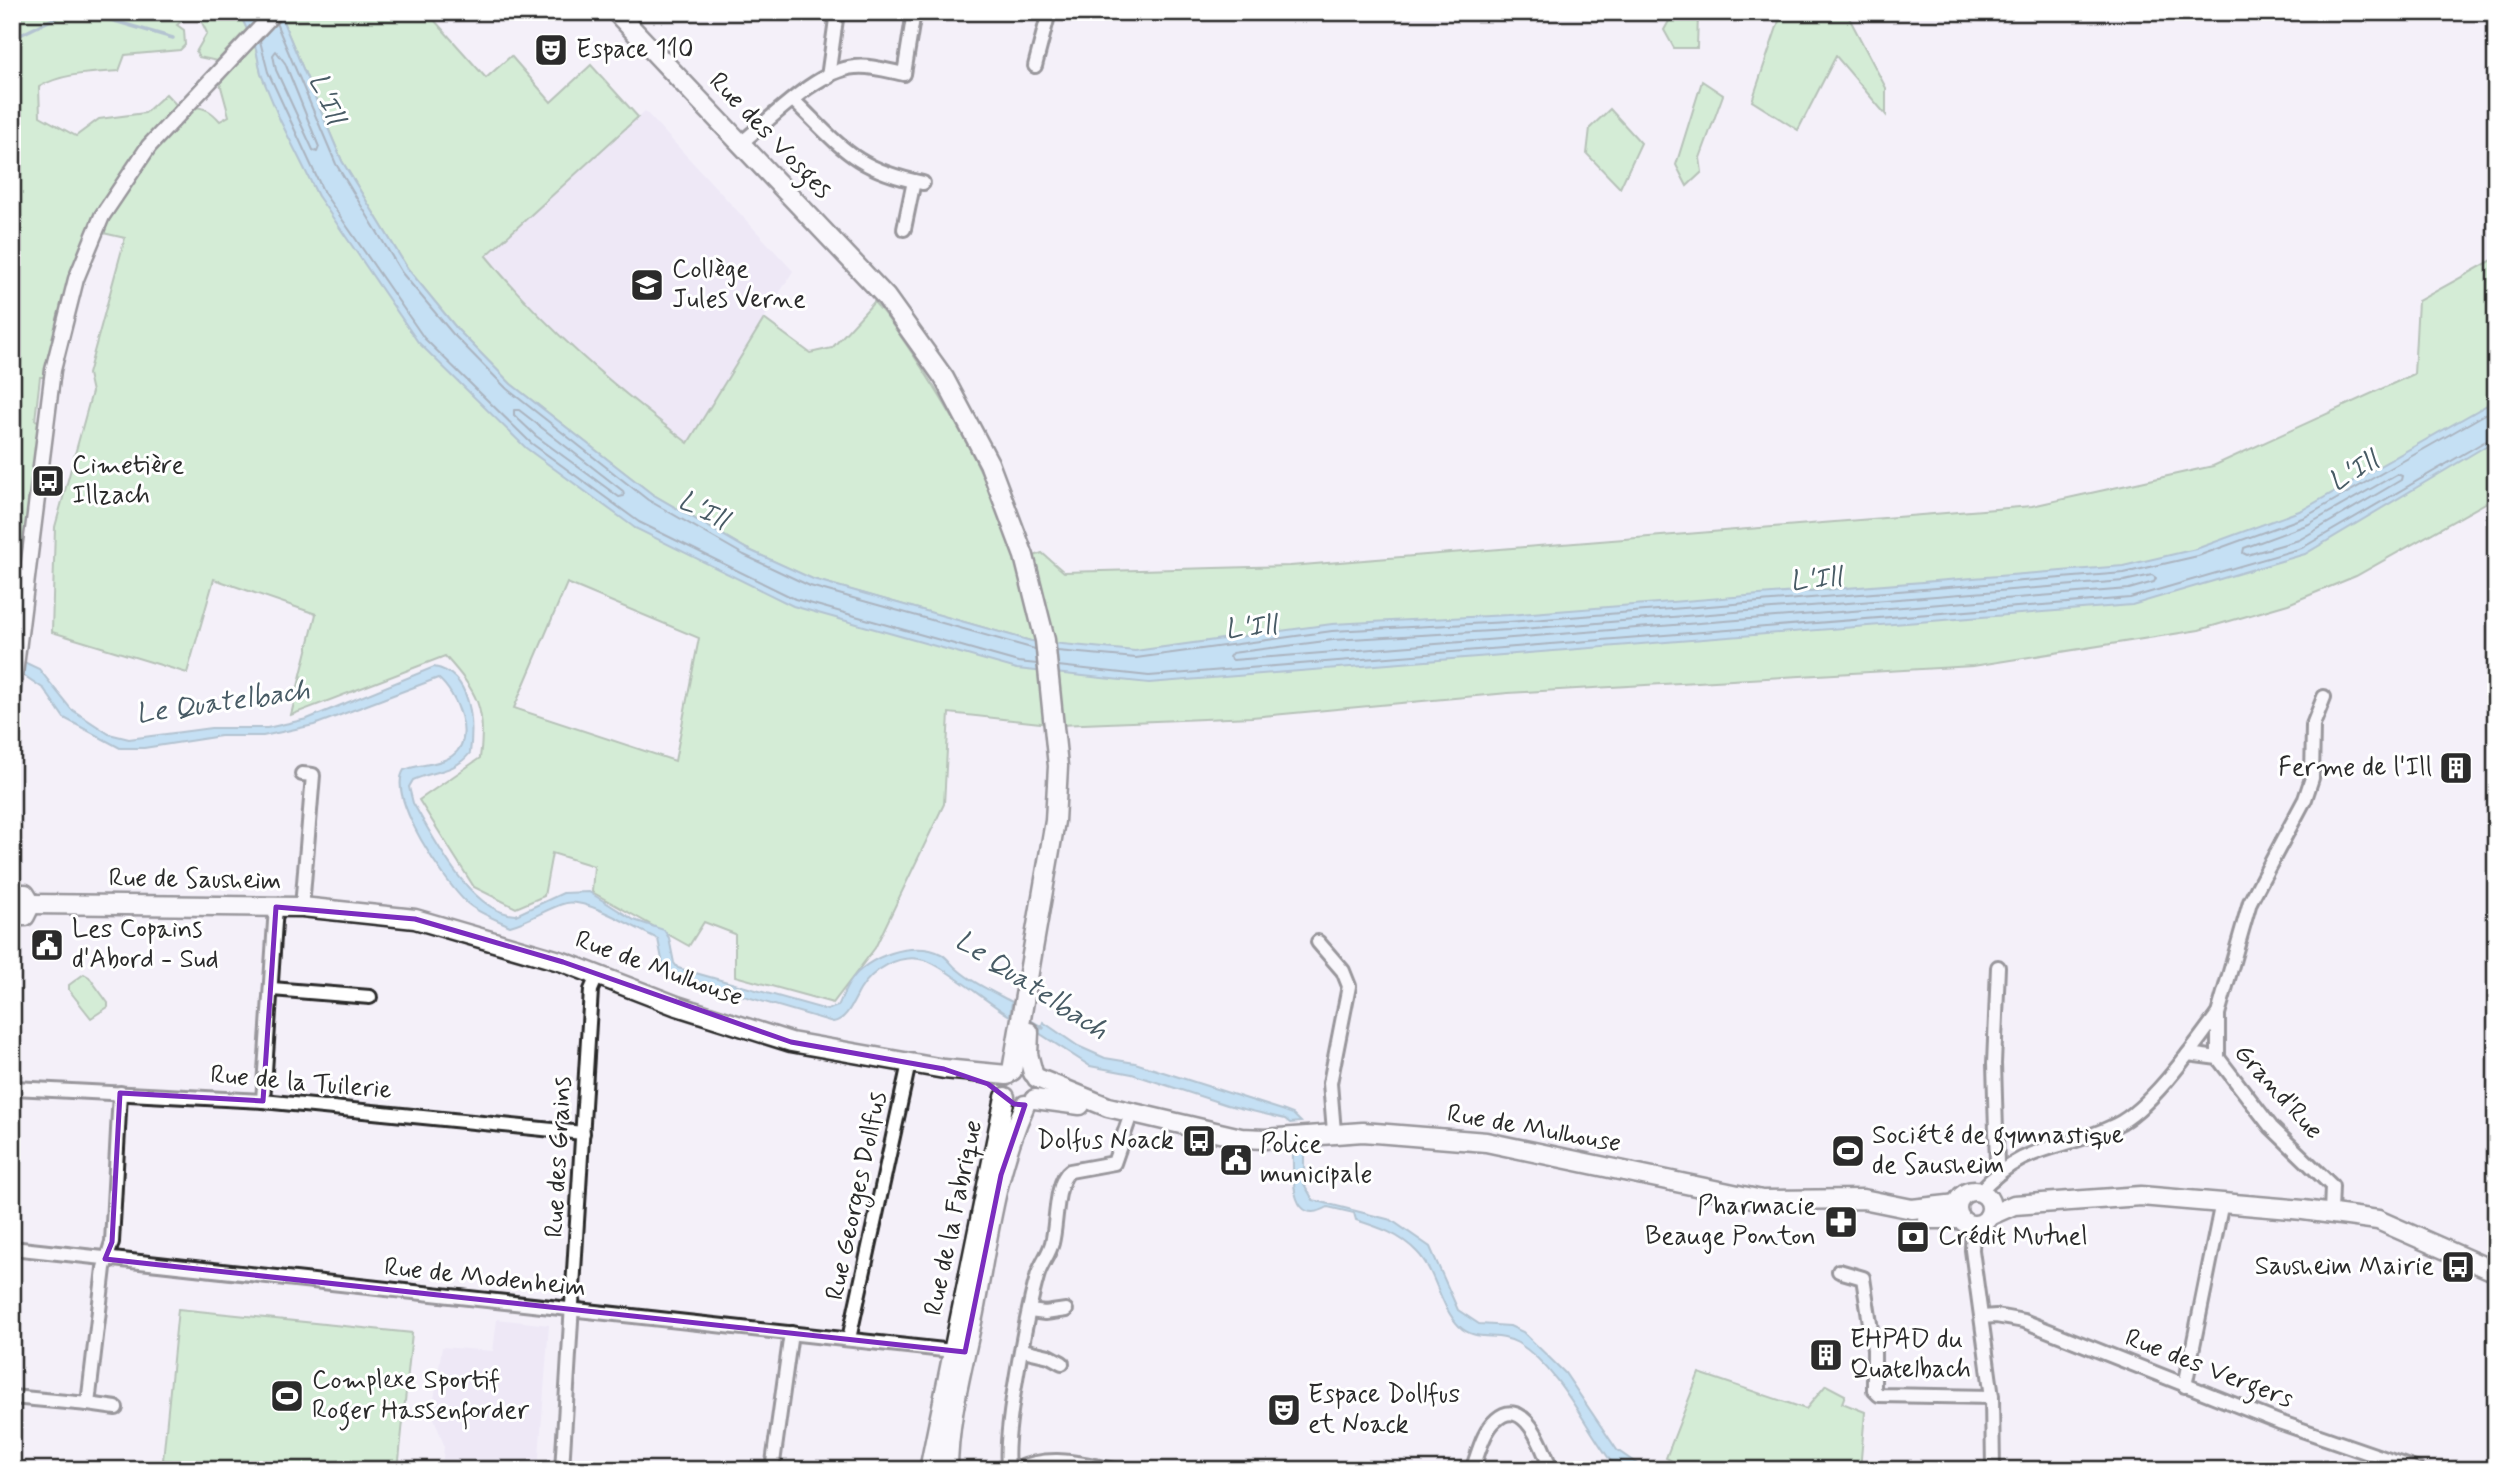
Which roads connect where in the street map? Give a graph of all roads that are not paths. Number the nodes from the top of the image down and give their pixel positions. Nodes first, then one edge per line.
1 (275, 12) edge
2 (616, 12) edge
3 (836, 12) edge
4 (914, 12) edge
5 (1049, 12) edge
6 (830, 61) junction
7 (1035, 66) dead end
8 (845, 69) junction
9 (828, 77) junction
10 (793, 100) junction
11 (741, 143) junction
12 (904, 229) dead end
13 (2324, 697) dead end
14 (12, 698) edge
15 (302, 774) dead end
16 (13, 890) edge
17 (31, 904) junction
18 (276, 906) junction
19 (302, 907) junction
20 (358, 912) joint
21 (12, 916) edge
22 (1318, 942) dead end
23 (1998, 967) dead end
24 (598, 974) junction
25 (272, 989) junction
26 (370, 997) dead end
27 (2217, 1014) junction
28 (1024, 1030) junction
29 (2188, 1055) junction
30 (2218, 1058) junction
31 (909, 1063) junction
32 (1035, 1075) junction
33 (1007, 1083) junction
34 (14, 1088) dead end
35 (120, 1093) junction
36 (264, 1101) junction
37 (1030, 1102) junction
38 (1108, 1107) junction
39 (1131, 1114) junction
40 (1334, 1132) junction
41 (583, 1133) junction
42 (2005, 1166) junction
43 (2222, 1202) junction
44 (1986, 1203) junction
45 (2332, 1213) junction
46 (1964, 1216) junction
47 (12, 1248) edge
48 (105, 1259) junction
49 (1839, 1271) dead end
50 (2496, 1272) edge
51 (1066, 1310) dead end
52 (572, 1311) junction
53 (1030, 1311) junction
54 (1982, 1317) junction
55 (791, 1333) junction
56 (849, 1339) junction
57 (1023, 1350) junction
58 (959, 1352) junction
59 (1062, 1363) dead end
60 (2185, 1386) junction
61 (12, 1397) edge
62 (1992, 1397) junction
63 (88, 1404) junction
64 (116, 1408) dead end
65 (562, 1470) edge
66 (772, 1470) edge
67 (929, 1470) edge
68 (948, 1470) edge
69 (1011, 1470) edge
70 (1115, 1470) edge
71 (1472, 1470) edge
72 (1551, 1470) edge
73 (1993, 1470) edge
74 (2418, 1470) edge

1 - 14 street
2 - 11 main road, Rue des Vosges
3 - 6 street
4 - 8 street
5 - 7 street
6 - 8 street
6 - 9 street
8 - 9 street
9 - 10 street
10 - 11 street
10 - 12 street
11 - 28 main road, Rue des Vosges
13 - 27 street
15 - 19 street
16 - 17 main road
17 - 18 main road, Rue de Sausheim
17 - 21 main road
18 - 19 main road, Rue de Sausheim
18 - 25 street
19 - 20 main road, Rue de Sausheim
20 - 24 main road, Rue de Mulhouse
22 - 40 street
23 - 42 street
24 - 31 main road, Rue de Mulhouse
24 - 41 street, Rue des Grains
25 - 26 street
25 - 36 street
27 - 29 street
27 - 30 street
28 - 32 main road
28 - 33 main road, Rue de la Fabrique
29 - 30 street, Grand'Rue
29 - 42 street
30 - 45 street, Grand'Rue
31 - 33 main road, Rue de Mulhouse
31 - 56 street, Rue Georges Dollfus
32 - 33 main road
32 - 37 main road
32 - 38 main road, Rue de Mulhouse
33 - 37 main road
33 - 58 main road, Rue de la Fabrique
34 - 35 street, Rue de la Tuilerie
35 - 36 street, Rue de la Tuilerie
35 - 48 street
36 - 41 street, Rue de la Tuilerie
37 - 38 main road, Rue de Mulhouse
37 - 58 main road, Rue de la Fabrique
38 - 39 main road, Rue de Mulhouse
39 - 40 main road, Rue de Mulhouse
39 - 53 street
40 - 46 main road, Rue de Mulhouse
41 - 52 street, Rue des Grains
42 - 44 street
43 - 44 main road
43 - 45 main road
43 - 60 street
44 - 46 main road
44 - 46 main road
45 - 50 main road
46 - 54 street
47 - 48 street, Rue de Modenheim
48 - 52 street, Rue de Modenheim
48 - 63 street
49 - 62 street
51 - 53 street
52 - 55 street, Rue de Modenheim
52 - 65 street, Rue des Grains
53 - 57 street
54 - 60 street, Rue des Vergers
54 - 62 street
55 - 56 street, Rue de Modenheim
55 - 66 street
56 - 58 street, Rue de Modenheim
57 - 59 street
57 - 69 street
58 - 67 main road, Rue de la Fabrique
58 - 68 main road, Rue de la Fabrique
60 - 74 street, Rue des Vergers
61 - 63 street
62 - 73 street
63 - 64 street
69 - 70 street
71 - 72 street

